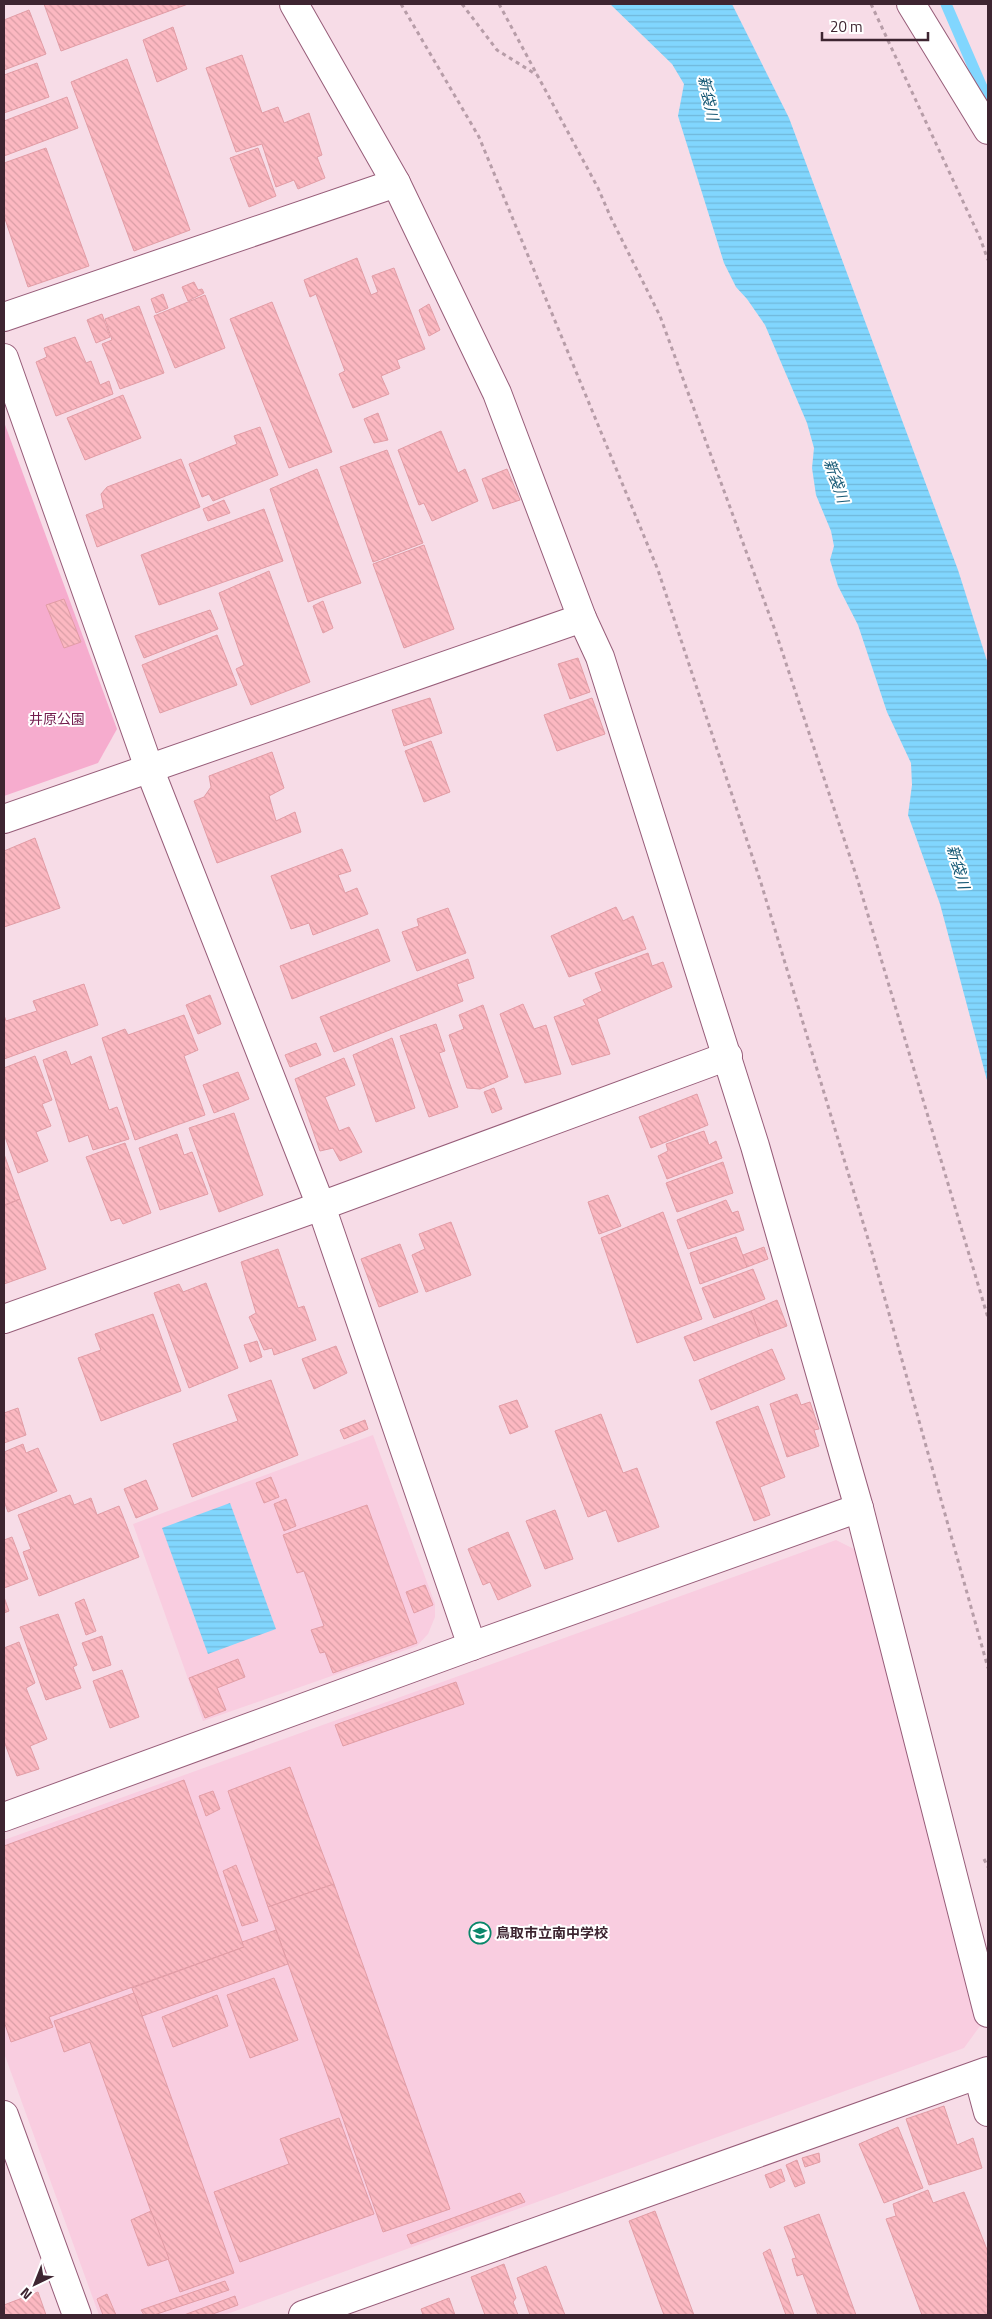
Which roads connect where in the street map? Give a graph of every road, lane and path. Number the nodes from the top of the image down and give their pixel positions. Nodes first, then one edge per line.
1 (294, 4) edge
2 (401, 4) edge
3 (462, 4) edge
4 (499, 4) edge
5 (871, 4) edge
6 (911, 4) edge
7 (537, 75) junction
8 (988, 130) edge
9 (396, 183) junction
10 (988, 260) edge
11 (4, 317) edge
12 (4, 358) edge
13 (582, 618) junction
14 (149, 768) junction
15 (4, 819) edge
16 (728, 1056) junction
17 (320, 1206) junction
18 (988, 1318) edge
19 (4, 1319) edge
20 (859, 1508) junction
21 (472, 1646) junction
22 (988, 1668) edge
23 (4, 1817) edge
24 (988, 2013) edge
25 (983, 2073) edge
26 (988, 2112) edge
27 (4, 2115) edge
28 (77, 2315) edge
29 (304, 2315) edge

1 - 9 street
2 - 22 path
3 - 7 path
4 - 7 path
5 - 10 path
6 - 8 street
7 - 18 path
9 - 11 street
9 - 13 street
12 - 14 street
13 - 14 street
13 - 16 street
14 - 15 street
14 - 17 street
16 - 17 street
16 - 20 street
17 - 19 street
17 - 21 street
20 - 21 street
20 - 24 street
21 - 23 street
25 - 26 street
25 - 29 street
27 - 28 street

